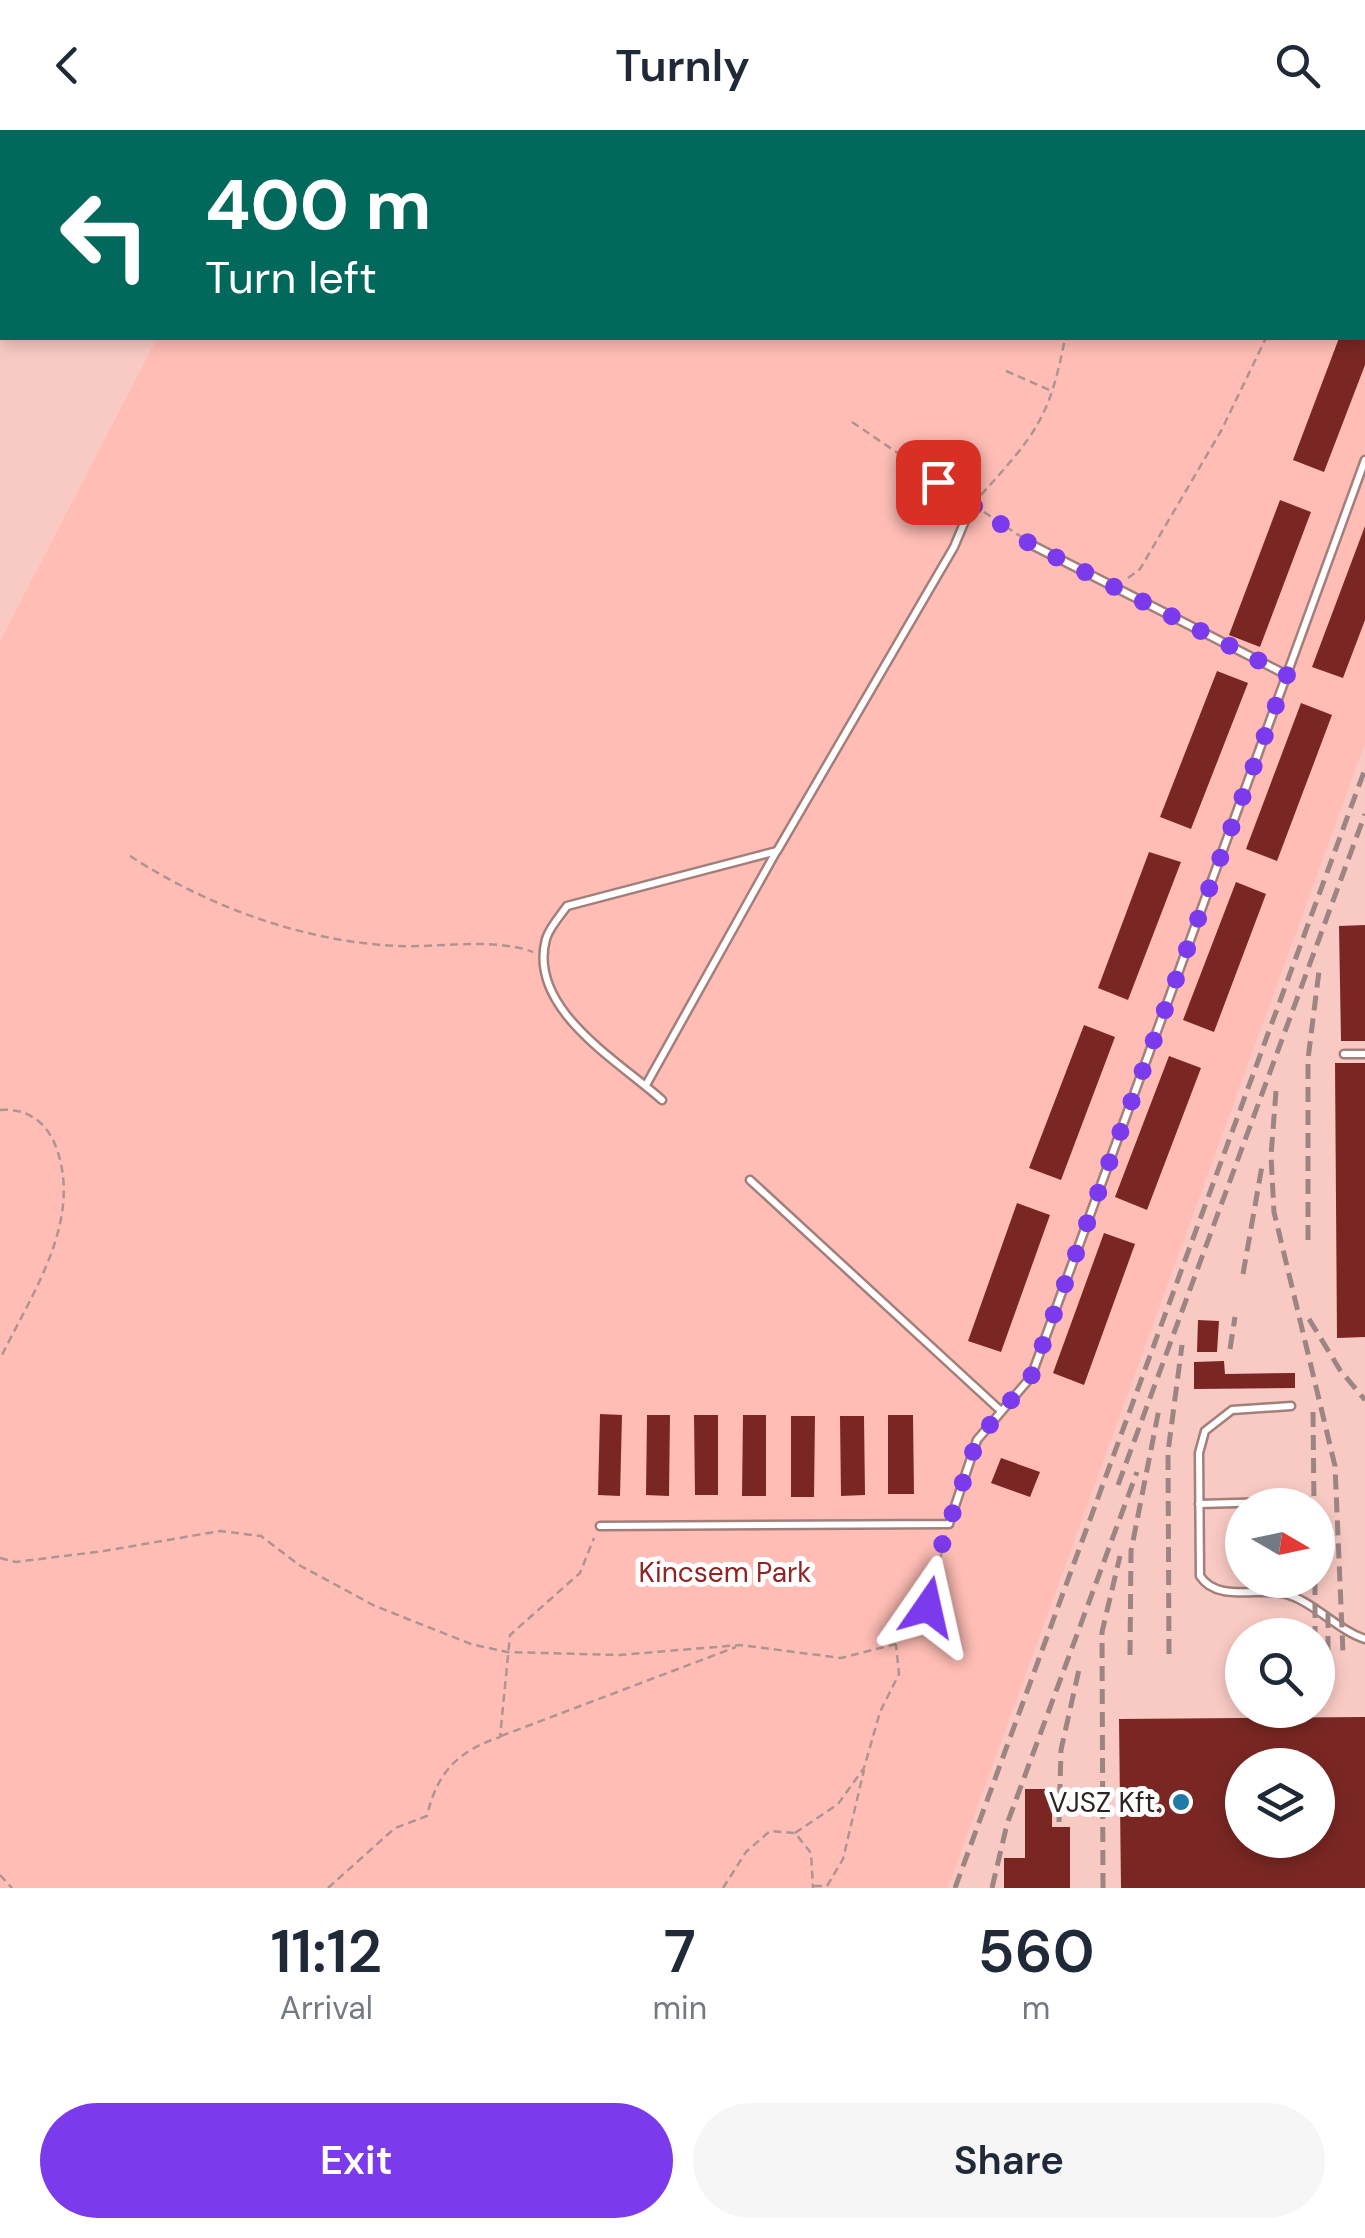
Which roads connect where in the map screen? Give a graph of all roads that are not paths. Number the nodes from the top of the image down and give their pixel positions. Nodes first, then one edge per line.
1 (1365, 460) edge
2 (972, 504) road end
3 (1032, 545) road end
4 (1287, 675) junction
5 (777, 851) junction
6 (1344, 1054) dead end
7 (1365, 1054) edge
8 (646, 1085) junction
9 (662, 1100) dead end
10 (750, 1180) dead end
11 (1292, 1406) dead end
12 (1001, 1411) junction
13 (1225, 1503) edge
14 (1200, 1504) junction
15 (600, 1526) road end
16 (1365, 1638) edge

1 - 4 lane
2 - 5 lane
3 - 4 lane
4 - 12 lane
5 - 8 lane
5 - 8 lane
6 - 7 lane
8 - 9 lane
10 - 12 lane
11 - 14 lane
12 - 15 lane
13 - 14 lane
14 - 16 lane

